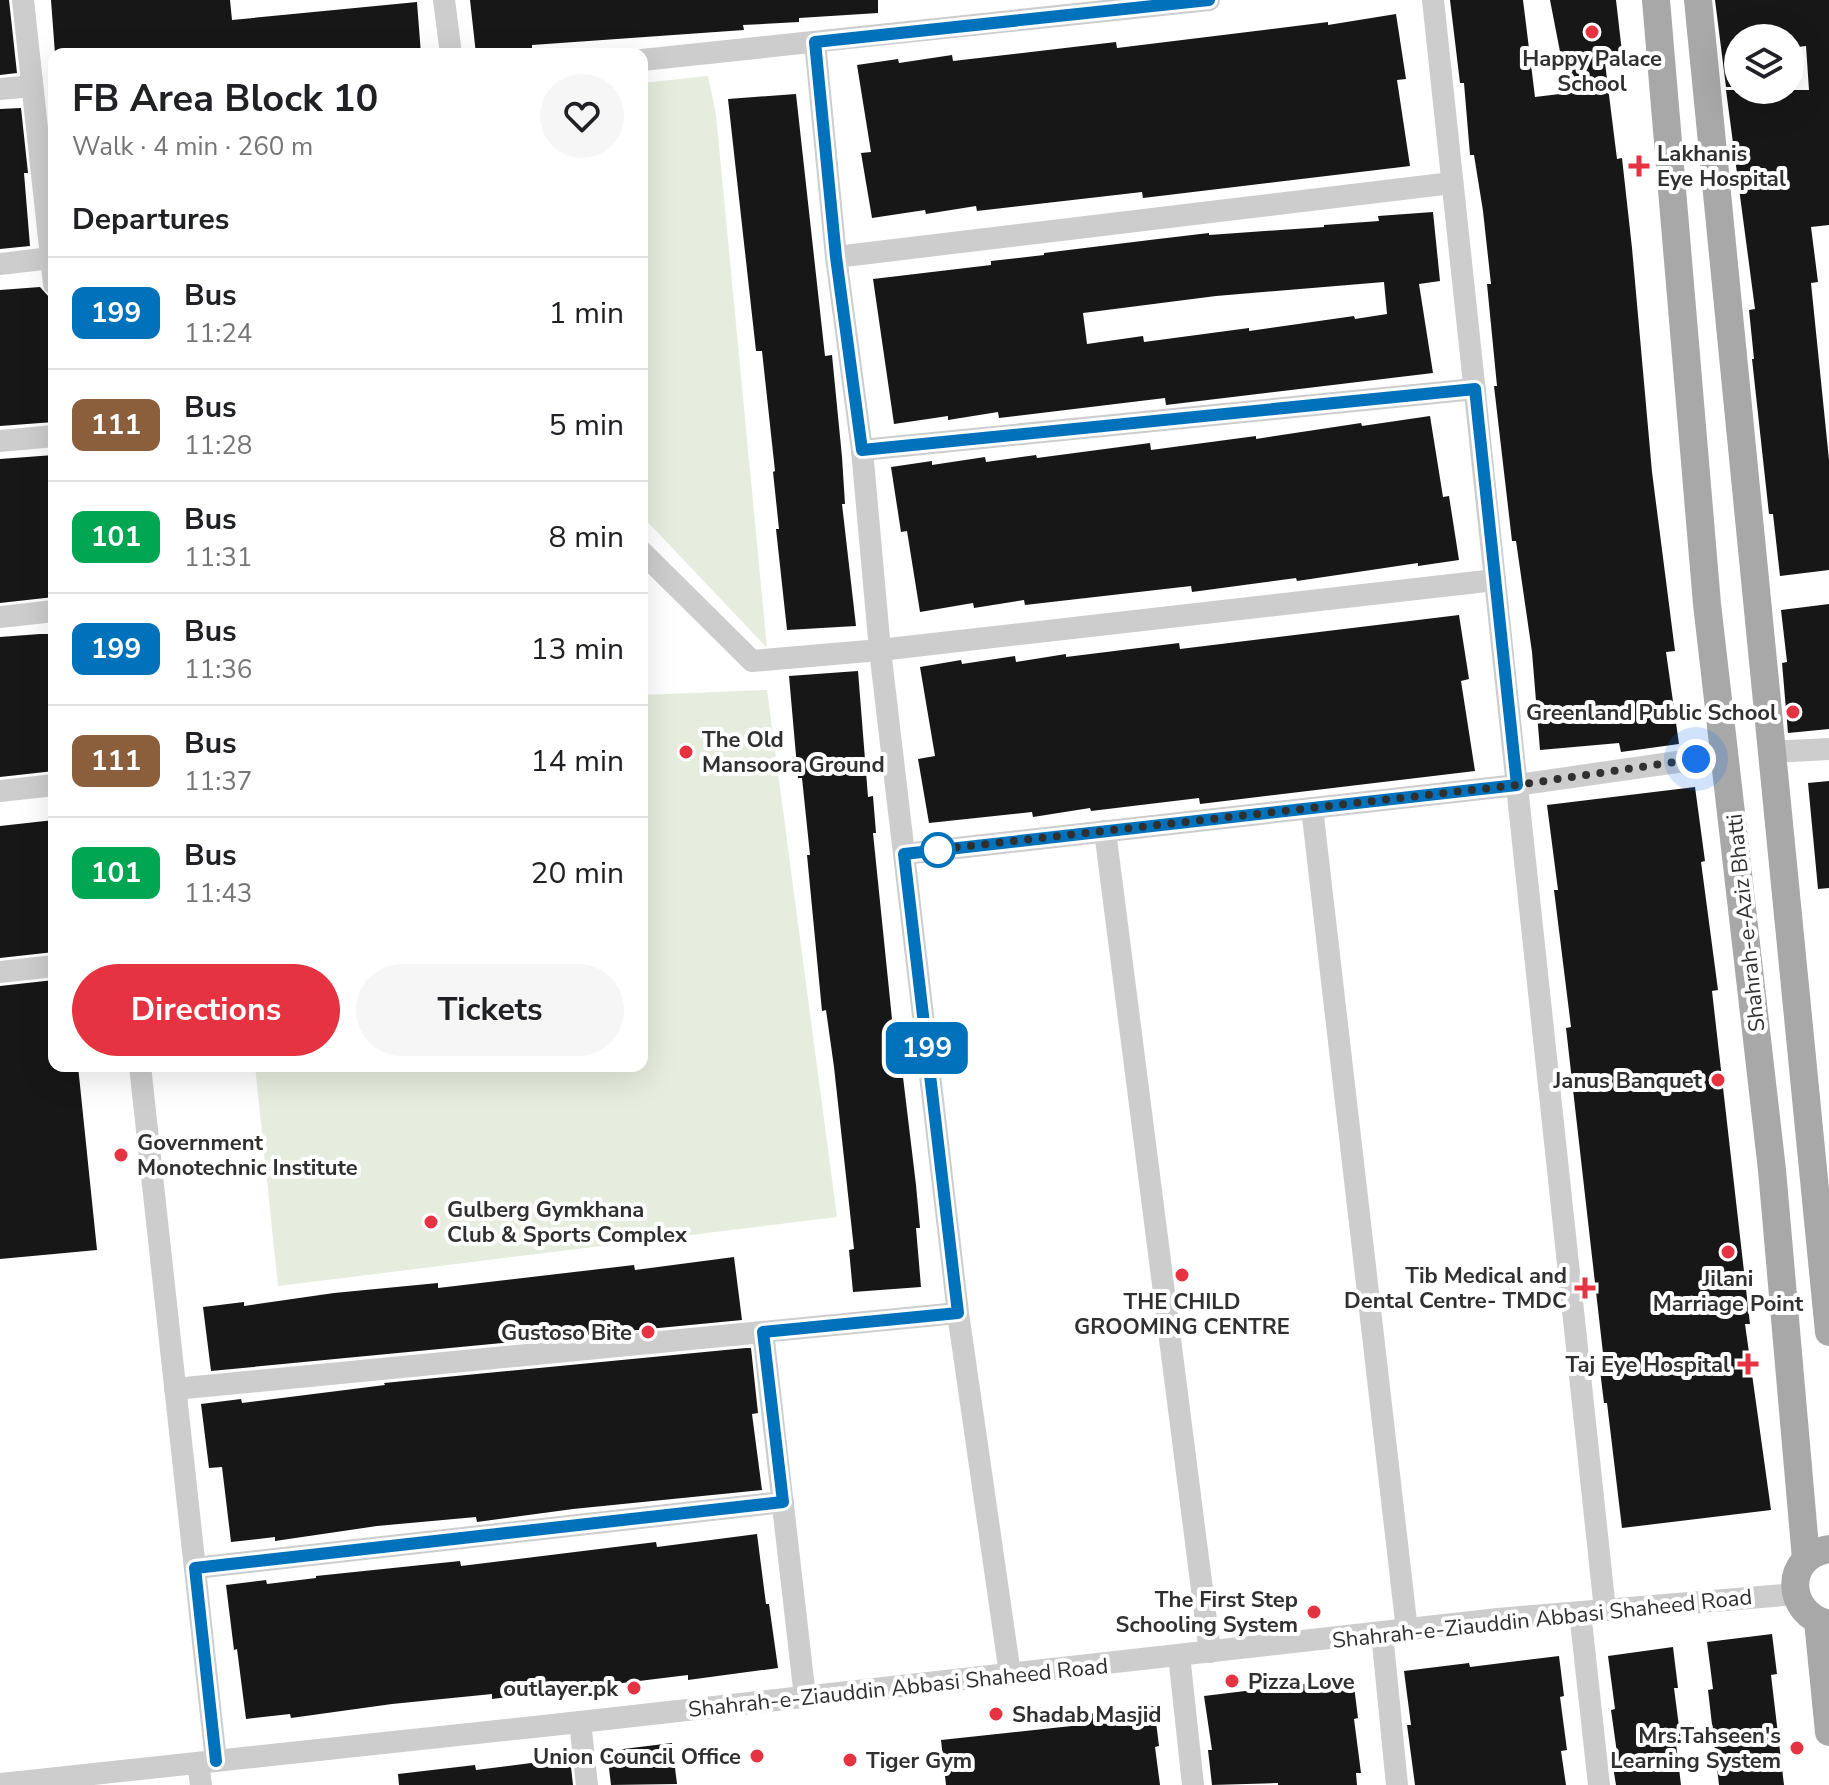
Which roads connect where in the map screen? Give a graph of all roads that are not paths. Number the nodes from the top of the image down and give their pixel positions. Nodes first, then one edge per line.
1 (23, 0) edge
2 (444, 0) edge
3 (1209, 0) edge
4 (1433, 0) edge
5 (1656, 0) edge
6 (1698, 0) edge
7 (1134, 4) edge
8 (815, 42) junction
9 (450, 48) edge
10 (648, 59) edge
11 (32, 86) junction
12 (0, 89) edge
13 (45, 122) edge
14 (1452, 183) junction
15 (48, 190) edge
16 (836, 257) junction
17 (48, 258) edge
18 (0, 264) edge
19 (1475, 389) junction
20 (48, 437) edge
21 (0, 441) edge
22 (862, 450) junction
23 (648, 558) edge
24 (1495, 580) junction
25 (48, 612) edge
26 (0, 617) edge
27 (880, 650) junction
28 (1829, 749) edge
29 (1771, 752) junction
30 (1726, 755) junction
31 (1517, 785) junction
32 (48, 786) edge
33 (0, 791) edge
34 (1312, 808) junction
35 (1105, 831) junction
36 (904, 854) junction
37 (48, 967) edge
38 (0, 972) edge
39 (141, 1072) edge
40 (958, 1313) junction
41 (763, 1332) junction
42 (1829, 1332) edge
43 (175, 1389) junction
44 (783, 1502) junction
45 (1818, 1554) edge
46 (195, 1568) junction
47 (1796, 1594) junction
48 (1605, 1610) junction
49 (1580, 1612) junction
50 (1823, 1622) edge
51 (1407, 1630) junction
52 (1382, 1633) junction
53 (1210, 1652) junction
54 (1179, 1655) junction
55 (1010, 1674) junction
56 (805, 1697) junction
57 (580, 1722) junction
58 (1829, 1732) edge
59 (205, 1770) edge
60 (0, 1784) edge
61 (587, 1785) edge
62 (1193, 1785) edge
63 (1397, 1785) edge
64 (1599, 1785) edge

1 - 11 street
2 - 9 street
3 - 7 street
4 - 14 street
5 - 30 main road, Shahrah-e-Aziz Bhatti
6 - 29 main road, Shahrah-e-Aziz Bhatti
7 - 8 street
8 - 10 street
8 - 16 street
11 - 12 street
11 - 13 street
13 - 15 street
14 - 16 street
14 - 19 street
16 - 22 street
17 - 18 street
19 - 22 street
19 - 24 street
20 - 21 street
22 - 27 street
23 - 27 street
24 - 27 street
24 - 31 street
25 - 26 street
27 - 36 street
28 - 29 street
29 - 42 main road, Shahrah-e-Aziz Bhatti
30 - 31 street
30 - 45 main road, Shahrah-e-Aziz Bhatti
31 - 34 street
31 - 48 street
32 - 33 street
34 - 35 street
34 - 51 street
35 - 36 street
35 - 53 street
36 - 40 street
37 - 38 street
39 - 43 street
40 - 41 street
40 - 55 street
41 - 43 street
41 - 44 street
43 - 46 street
44 - 46 street
44 - 56 street
45 - 47 main road
46 - 59 street
47 - 48 street, Shahrah-e-Ziauddin Abbasi Shaheed Road
47 - 50 main road
48 - 49 street, Shahrah-e-Ziauddin Abbasi Shaheed Road
49 - 51 street, Shahrah-e-Ziauddin Abbasi Shaheed Road
49 - 64 street
50 - 58 main road
51 - 52 street, Shahrah-e-Ziauddin Abbasi Shaheed Road
52 - 53 street, Shahrah-e-Ziauddin Abbasi Shaheed Road
52 - 63 street
53 - 54 street, Shahrah-e-Ziauddin Abbasi Shaheed Road
54 - 55 street, Shahrah-e-Ziauddin Abbasi Shaheed Road
54 - 62 street
55 - 56 street, Shahrah-e-Ziauddin Abbasi Shaheed Road
56 - 57 street, Shahrah-e-Ziauddin Abbasi Shaheed Road
57 - 59 street, Shahrah-e-Ziauddin Abbasi Shaheed Road
57 - 61 street
59 - 60 street, Shahrah-e-Ziauddin Abbasi Shaheed Road

